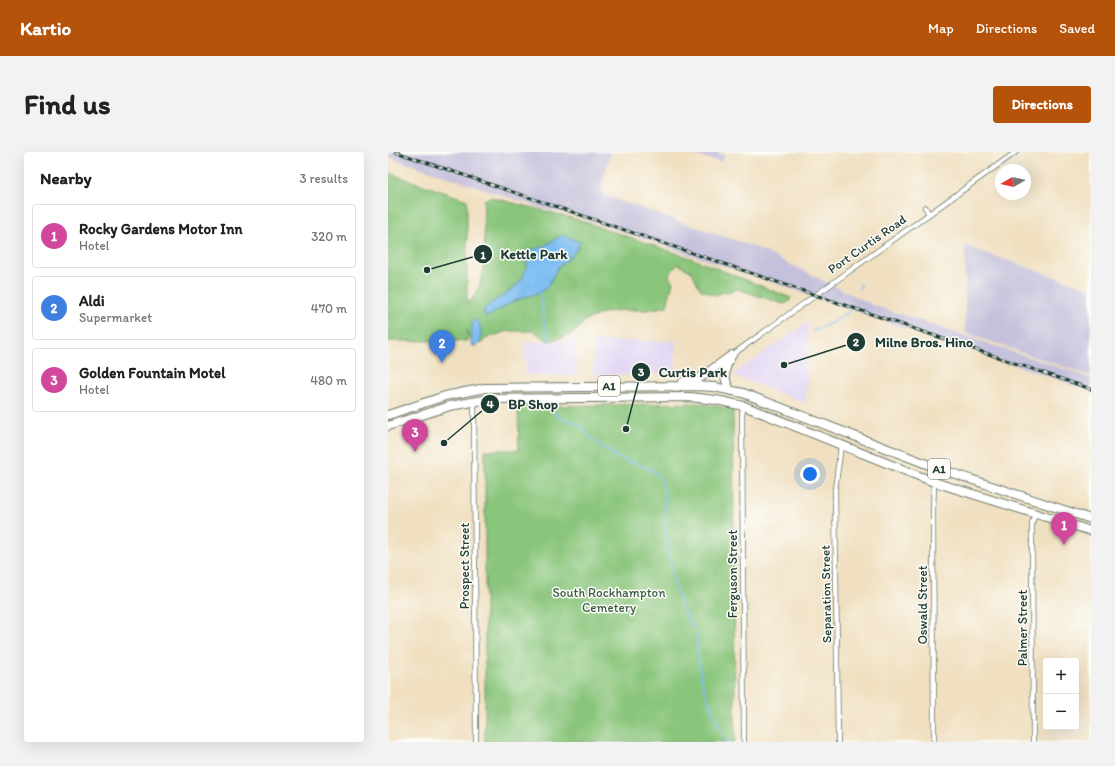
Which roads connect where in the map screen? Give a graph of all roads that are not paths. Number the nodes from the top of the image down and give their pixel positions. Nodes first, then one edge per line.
1 (1016, 152) edge
2 (925, 207) dead end
3 (930, 214) junction
4 (732, 355) junction
5 (664, 386) junction
6 (474, 390) junction
7 (730, 390) junction
8 (474, 401) junction
9 (744, 406) junction
10 (388, 415) edge
11 (388, 426) edge
12 (841, 446) junction
13 (937, 468) junction
14 (934, 482) junction
15 (1035, 514) junction
16 (1091, 519) edge
17 (1091, 531) edge
18 (476, 742) edge
19 (744, 742) edge
20 (838, 742) edge
21 (934, 742) edge
22 (1033, 742) edge

1 - 3 street, Port Curtis Road
2 - 3 street
3 - 4 street, Port Curtis Road
4 - 5 highway
4 - 7 highway
5 - 6 highway, A1
5 - 7 highway, A1
6 - 8 highway, Prospect Street
6 - 10 highway, A1
7 - 13 highway, A1
8 - 9 highway, A1
8 - 11 highway, A1
8 - 18 street, Prospect Street
9 - 12 highway, A1
9 - 19 street, Ferguson Street
12 - 14 highway, A1
12 - 20 street, Separation Street
13 - 14 street, Oswald Street
13 - 16 highway, A1
14 - 15 highway, A1
14 - 21 street, Oswald Street
15 - 17 highway, A1
15 - 22 street, Palmer Street

